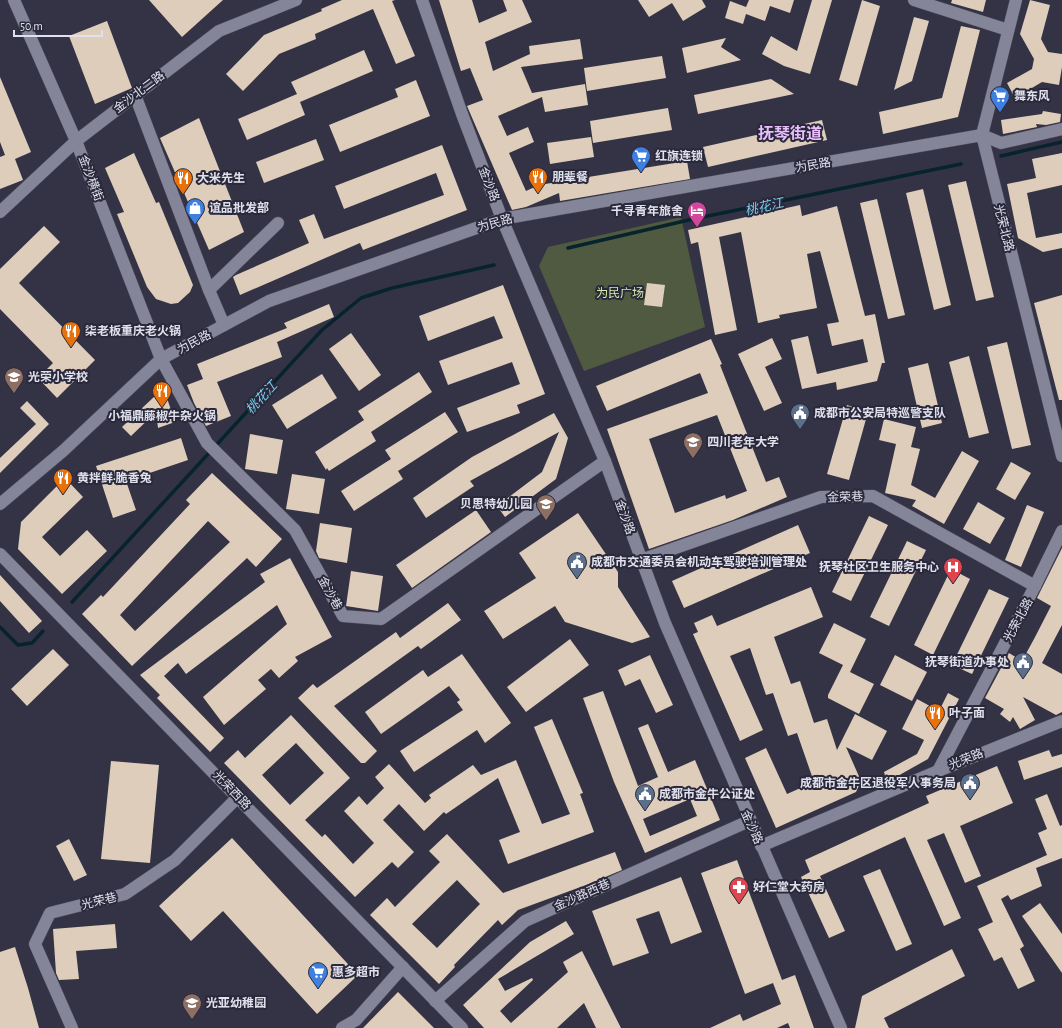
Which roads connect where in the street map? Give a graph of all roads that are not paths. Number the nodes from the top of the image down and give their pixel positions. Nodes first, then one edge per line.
1 (14, 0) edge
2 (296, 0) edge
3 (422, 0) edge
4 (914, 0) edge
5 (1016, 0) edge
6 (1008, 30) junction
7 (135, 95) junction
8 (1062, 129) edge
9 (982, 135) junction
10 (76, 140) junction
11 (0, 212) edge
12 (502, 219) junction
13 (278, 222) dead end
14 (208, 290) junction
15 (224, 325) junction
16 (162, 359) junction
17 (1062, 456) edge
18 (605, 461) junction
19 (0, 504) edge
20 (1062, 531) edge
21 (0, 554) edge
22 (641, 560) junction
23 (1035, 586) junction
24 (1062, 722) edge
25 (938, 771) junction
26 (238, 797) junction
27 (749, 821) junction
28 (760, 846) junction
29 (403, 967) junction
30 (435, 1001) junction
31 (72, 1028) edge
32 (342, 1028) edge
33 (462, 1028) edge
34 (841, 1028) edge

1 - 10 street, 金沙横街
2 - 7 street, 金沙北二路
3 - 12 street, 金沙路
4 - 6 street
5 - 6 street, 光荣北路
6 - 9 street, 光荣北路
7 - 10 street, 金沙北二路
7 - 14 street
8 - 9 street
9 - 12 street, 为民路
9 - 17 street, 光荣北路
10 - 11 street, 金沙北二路
10 - 16 street, 金沙横街
12 - 15 street, 为民路
12 - 18 street, 金沙路
13 - 14 street
14 - 15 street
15 - 16 street, 为民路
16 - 18 street, 金沙巷
16 - 19 street, 为民路
18 - 22 street, 金沙路
20 - 23 street, 光荣北路
21 - 26 street, 光荣西路
22 - 23 street, 金荣巷
22 - 27 street, 金沙路
23 - 25 street, 光荣北路
24 - 25 street, 光荣路
25 - 28 street, 光荣路
26 - 29 street, 光荣西路
26 - 31 street, 光荣巷
27 - 28 street, 金沙路
27 - 30 street, 金沙路西巷
28 - 34 street, 金沙路
29 - 30 street, 光荣西路
29 - 32 street
30 - 33 street, 光荣西路

